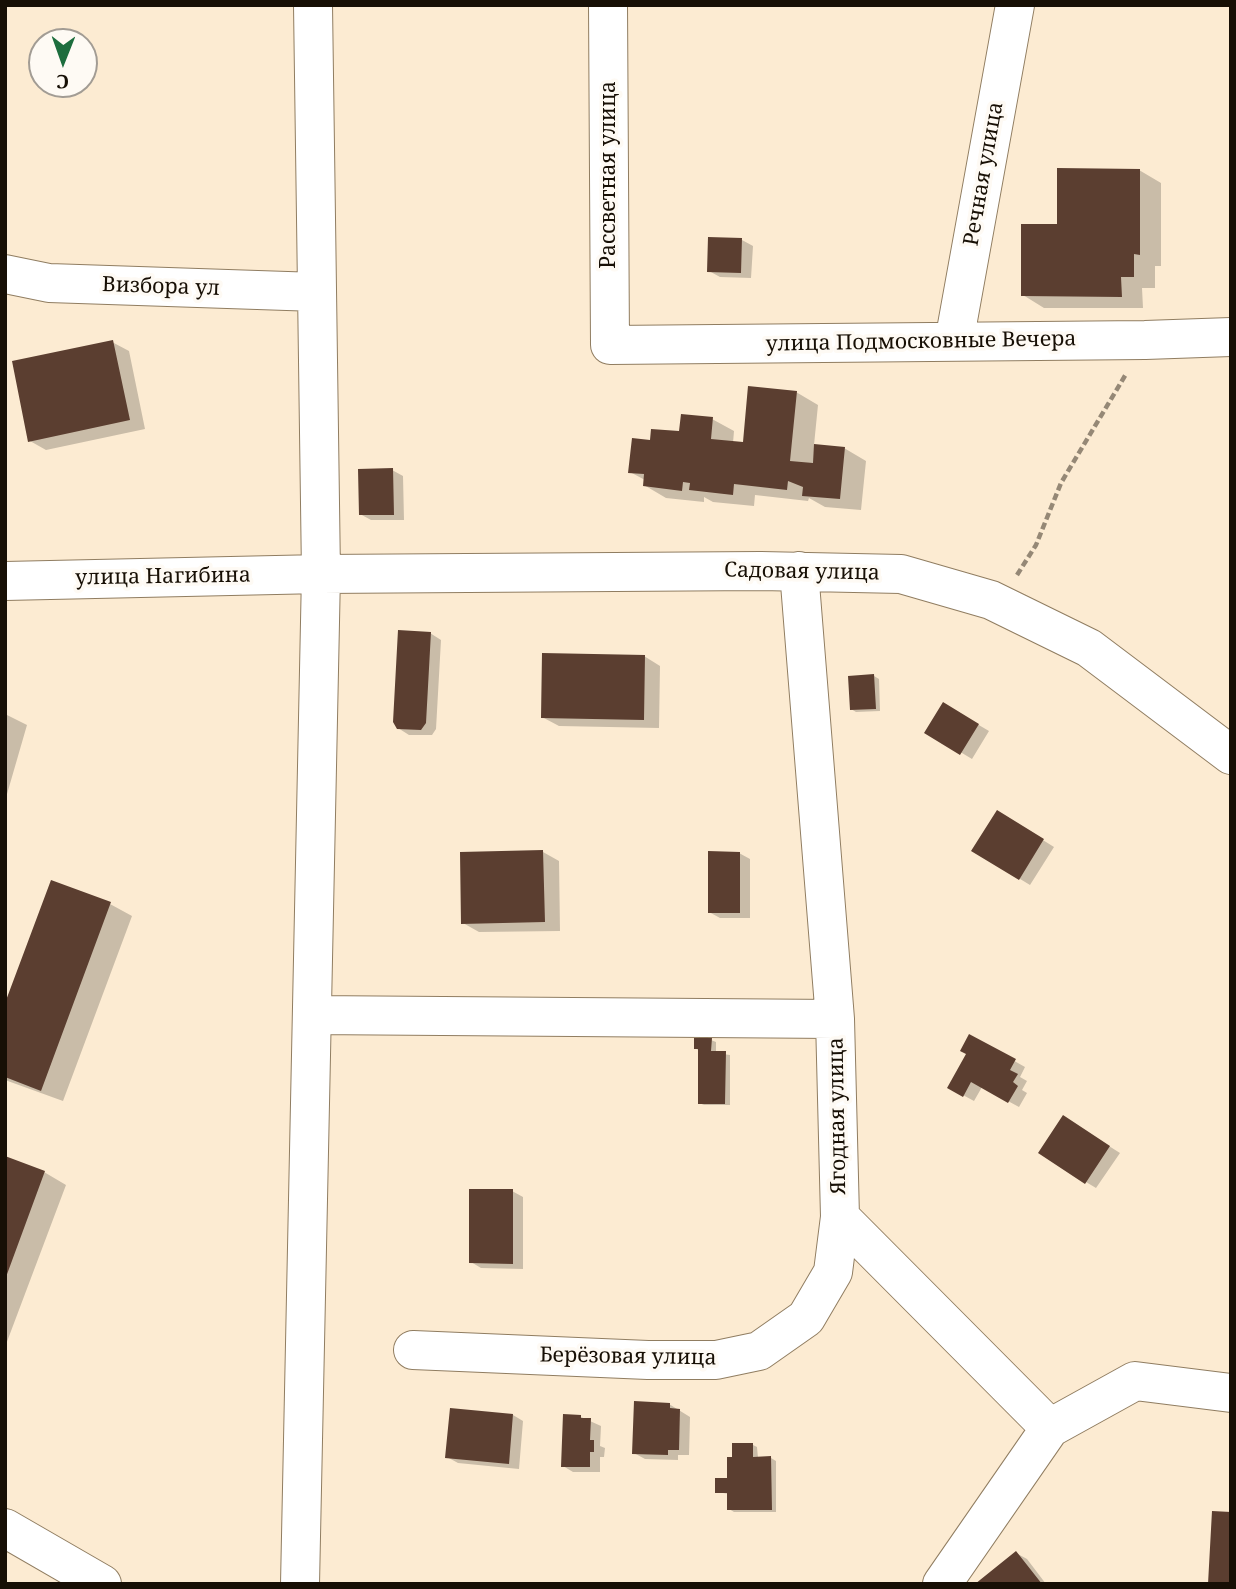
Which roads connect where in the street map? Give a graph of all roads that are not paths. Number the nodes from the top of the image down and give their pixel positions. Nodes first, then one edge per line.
1 (313, 5) edge
2 (608, 5) edge
3 (1015, 5) edge
4 (5, 274) edge
5 (317, 292) junction
6 (1231, 337) edge
7 (954, 342) junction
8 (610, 345) joint
9 (799, 571) junction
10 (321, 574) junction
11 (5, 580) edge
12 (1231, 755) edge
13 (312, 1015) junction
14 (835, 1019) junction
15 (840, 1217) junction
16 (413, 1350) dead end
17 (1231, 1393) edge
18 (1050, 1428) junction
19 (5, 1528) edge
20 (102, 1584) edge
21 (300, 1584) edge
22 (942, 1584) edge

1 - 5 street
2 - 8 street, Рассветная улица
3 - 7 street, Речная улица
4 - 5 street, Визбора ул
5 - 10 street
6 - 7 street, улица Подмосковные Вечера
7 - 8 street, улица Подмосковные Вечера
9 - 10 street, Садовая улица
9 - 12 street, Садовая улица
9 - 14 street, Ягодная улица
10 - 11 street, улица Нагибина
10 - 13 street
13 - 14 street
13 - 21 street
14 - 15 street, Ягодная улица
15 - 16 street, Берёзовая улица
15 - 18 street, Ягодная улица
17 - 18 street
18 - 22 street
19 - 20 street

